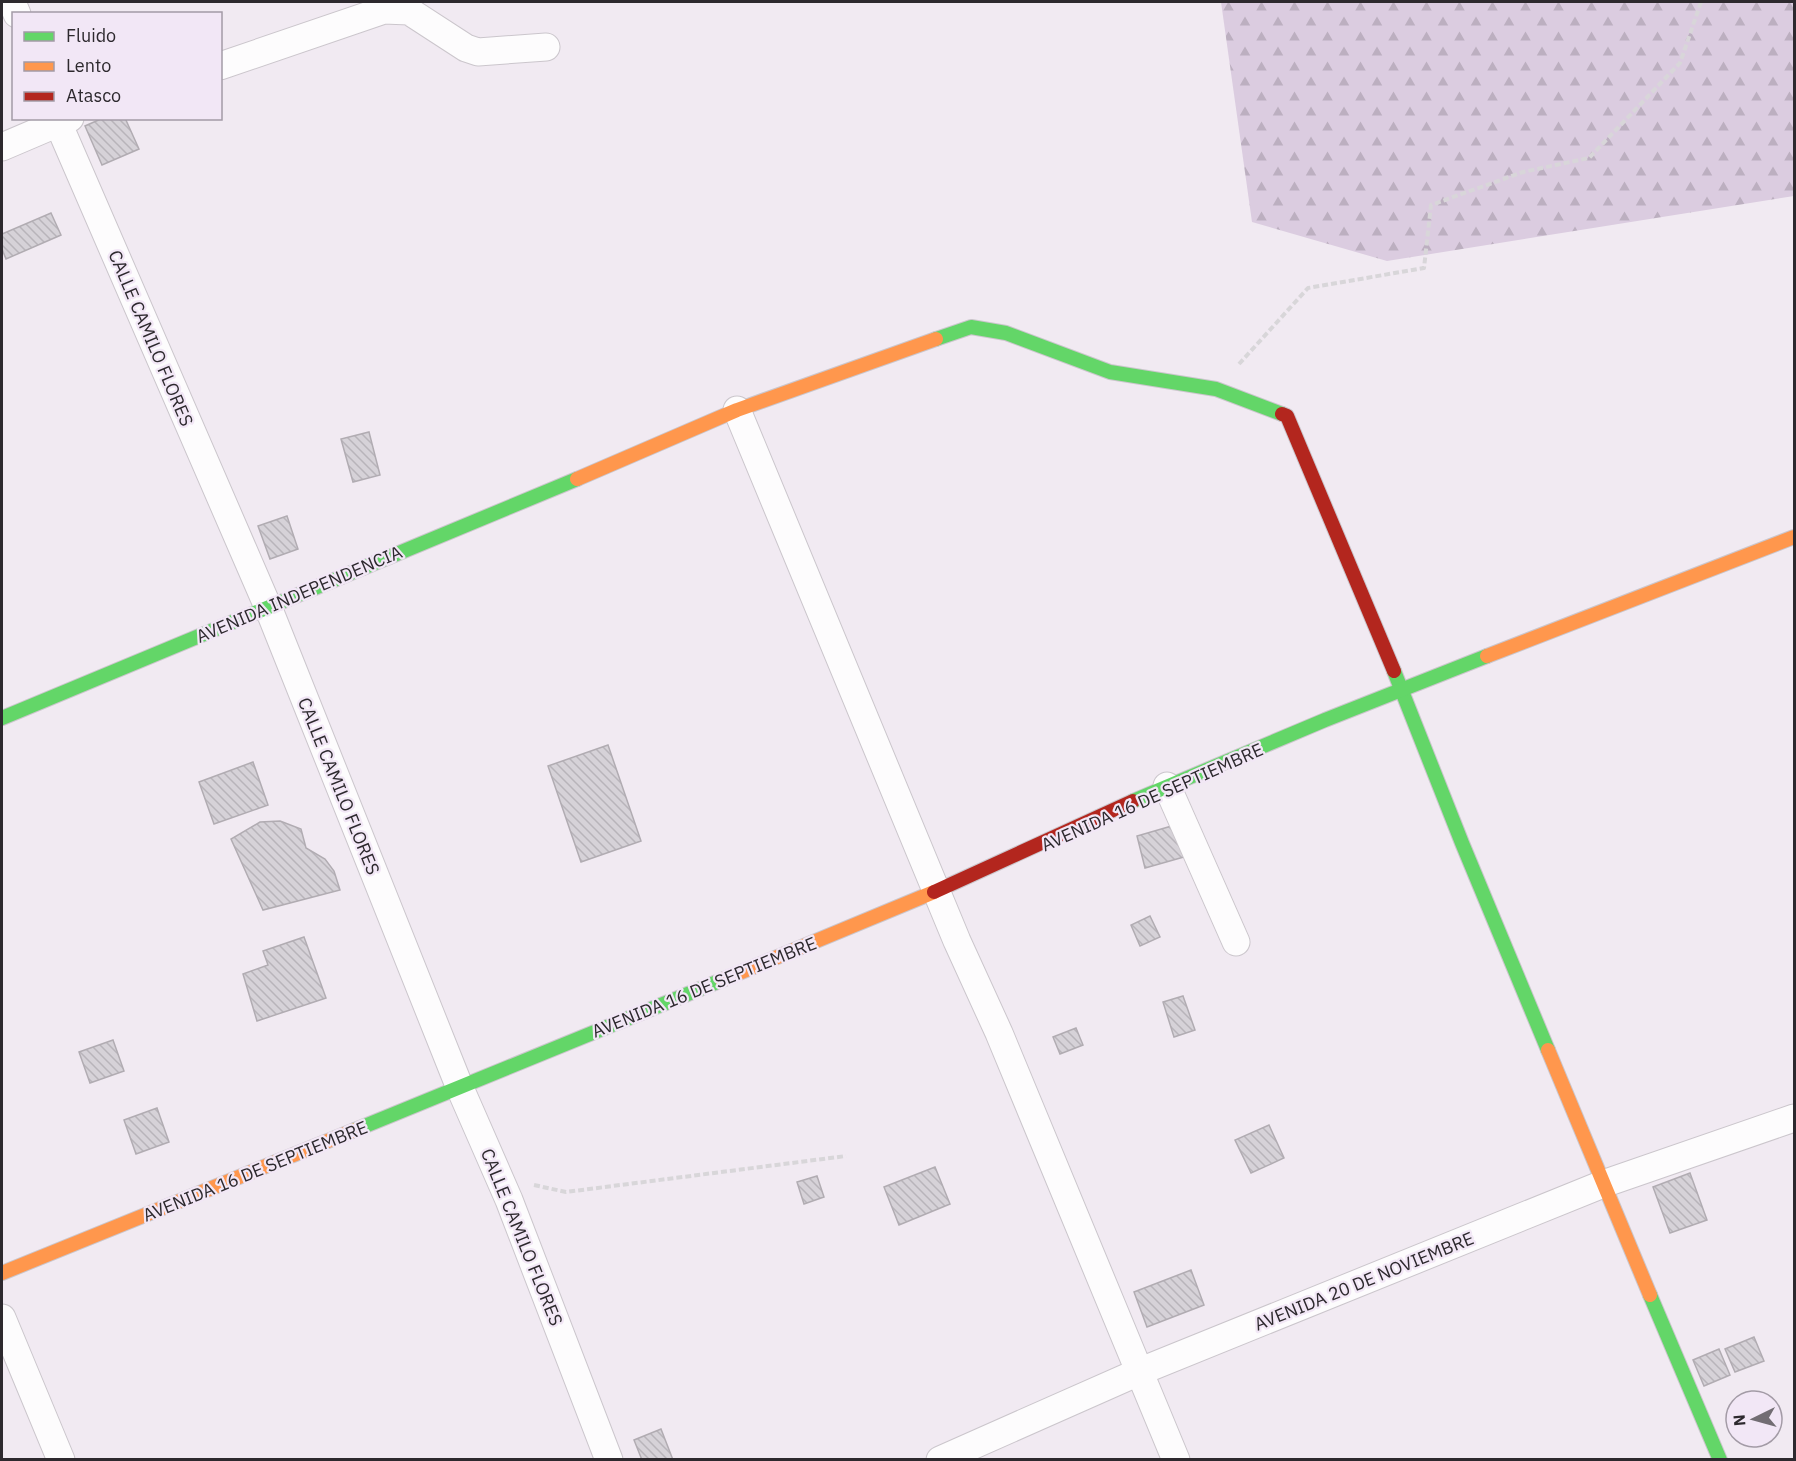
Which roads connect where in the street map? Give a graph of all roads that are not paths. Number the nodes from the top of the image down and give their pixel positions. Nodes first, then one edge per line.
1 (546, 47) dead end
2 (222, 65) edge
3 (61, 120) edge
4 (2, 147) edge
5 (737, 410) junction
6 (1794, 537) edge
7 (268, 607) junction
8 (1402, 689) junction
9 (2, 718) edge
10 (1167, 786) junction
11 (937, 891) junction
12 (1236, 942) dead end
13 (460, 1088) junction
14 (1794, 1118) edge
15 (1603, 1184) junction
16 (2, 1274) edge
17 (2, 1318) edge
18 (1141, 1371) junction
19 (61, 1460) edge
20 (609, 1460) edge
21 (940, 1460) edge
22 (1176, 1460) edge
23 (1720, 1460) edge

1 - 2 street
3 - 4 street
3 - 7 street, CALLE CAMILO FLORES
5 - 7 street, AVENIDA INDEPENDENCIA
5 - 8 street, AVENIDA INDEPENDENCIA
5 - 11 street
6 - 8 street, AVENIDA 16 DE SEPTIEMBRE
7 - 9 street, AVENIDA INDEPENDENCIA
7 - 13 street, CALLE CAMILO FLORES
8 - 10 street, AVENIDA 16 DE SEPTIEMBRE
8 - 15 street, AVENIDA INDEPENDENCIA
10 - 11 street, AVENIDA 16 DE SEPTIEMBRE
10 - 12 street
11 - 13 street, AVENIDA 16 DE SEPTIEMBRE
11 - 18 street
13 - 16 street, AVENIDA 16 DE SEPTIEMBRE
13 - 20 street, CALLE CAMILO FLORES
14 - 15 street, AVENIDA 20 DE NOVIEMBRE
15 - 18 street, AVENIDA 20 DE NOVIEMBRE
15 - 23 street, AVENIDA INDEPENDENCIA
17 - 19 street
18 - 21 street, AVENIDA 20 DE NOVIEMBRE
18 - 22 street

